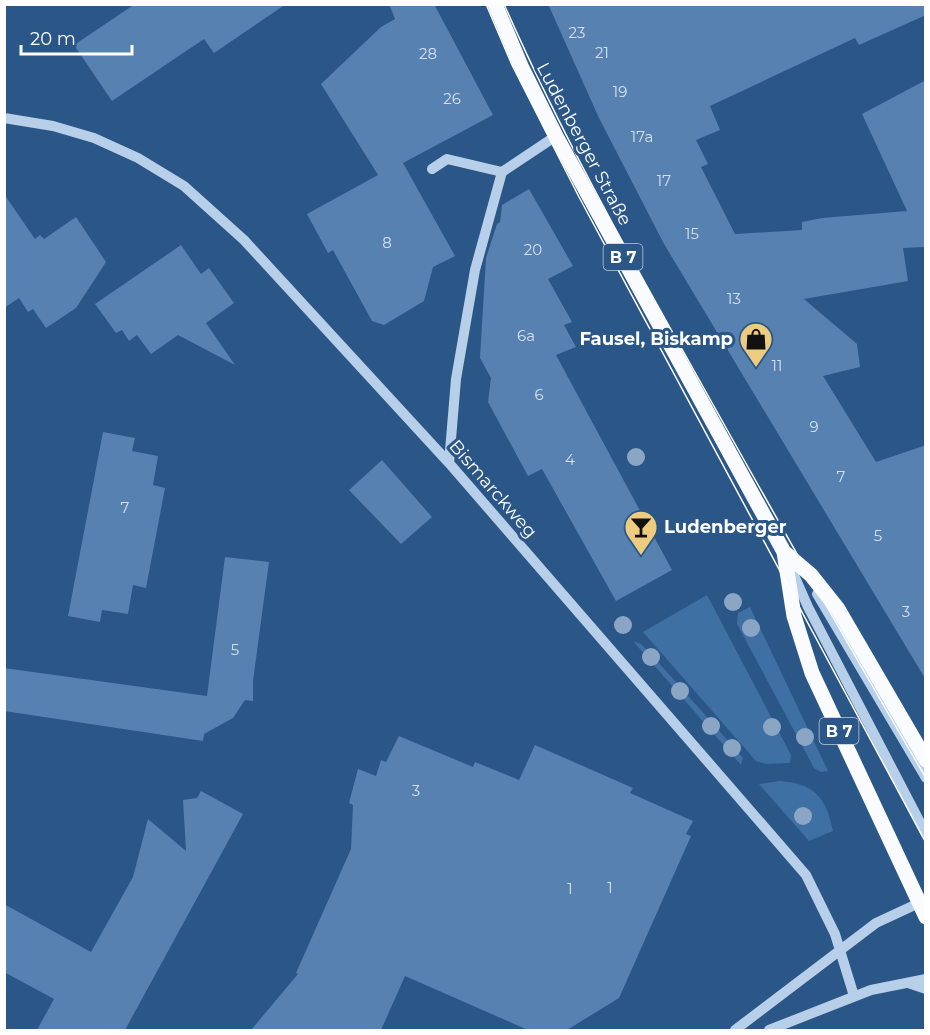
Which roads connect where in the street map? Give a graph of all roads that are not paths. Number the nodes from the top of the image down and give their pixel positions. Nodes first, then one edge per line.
1 (495, 4) edge
2 (4, 118) edge
3 (556, 136) junction
4 (432, 169) dead end
5 (502, 172) junction
6 (449, 463) junction
7 (784, 552) junction
8 (926, 760) edge
9 (926, 778) edge
10 (926, 834) edge
11 (924, 909) edge
12 (840, 952) junction
13 (926, 979) edge
14 (905, 982) junction
15 (926, 989) edge
16 (854, 996) junction
17 (735, 1030) edge
18 (769, 1030) edge

1 - 3 main road, Ludenberger Straße / B 7
2 - 6 street, Bismarckweg
3 - 5 street
3 - 7 main road, Ludenberger Straße / B 7
4 - 5 street
5 - 6 street
6 - 12 street, Bismarckweg
7 - 8 main road, Ludenberger Straße / B 7
7 - 9 street
7 - 10 street
7 - 11 main road, Ludenberger Straße / B 7
11 - 12 street
12 - 16 street, Bismarckweg
12 - 17 street
13 - 14 street
14 - 15 street
14 - 16 street
16 - 18 street

